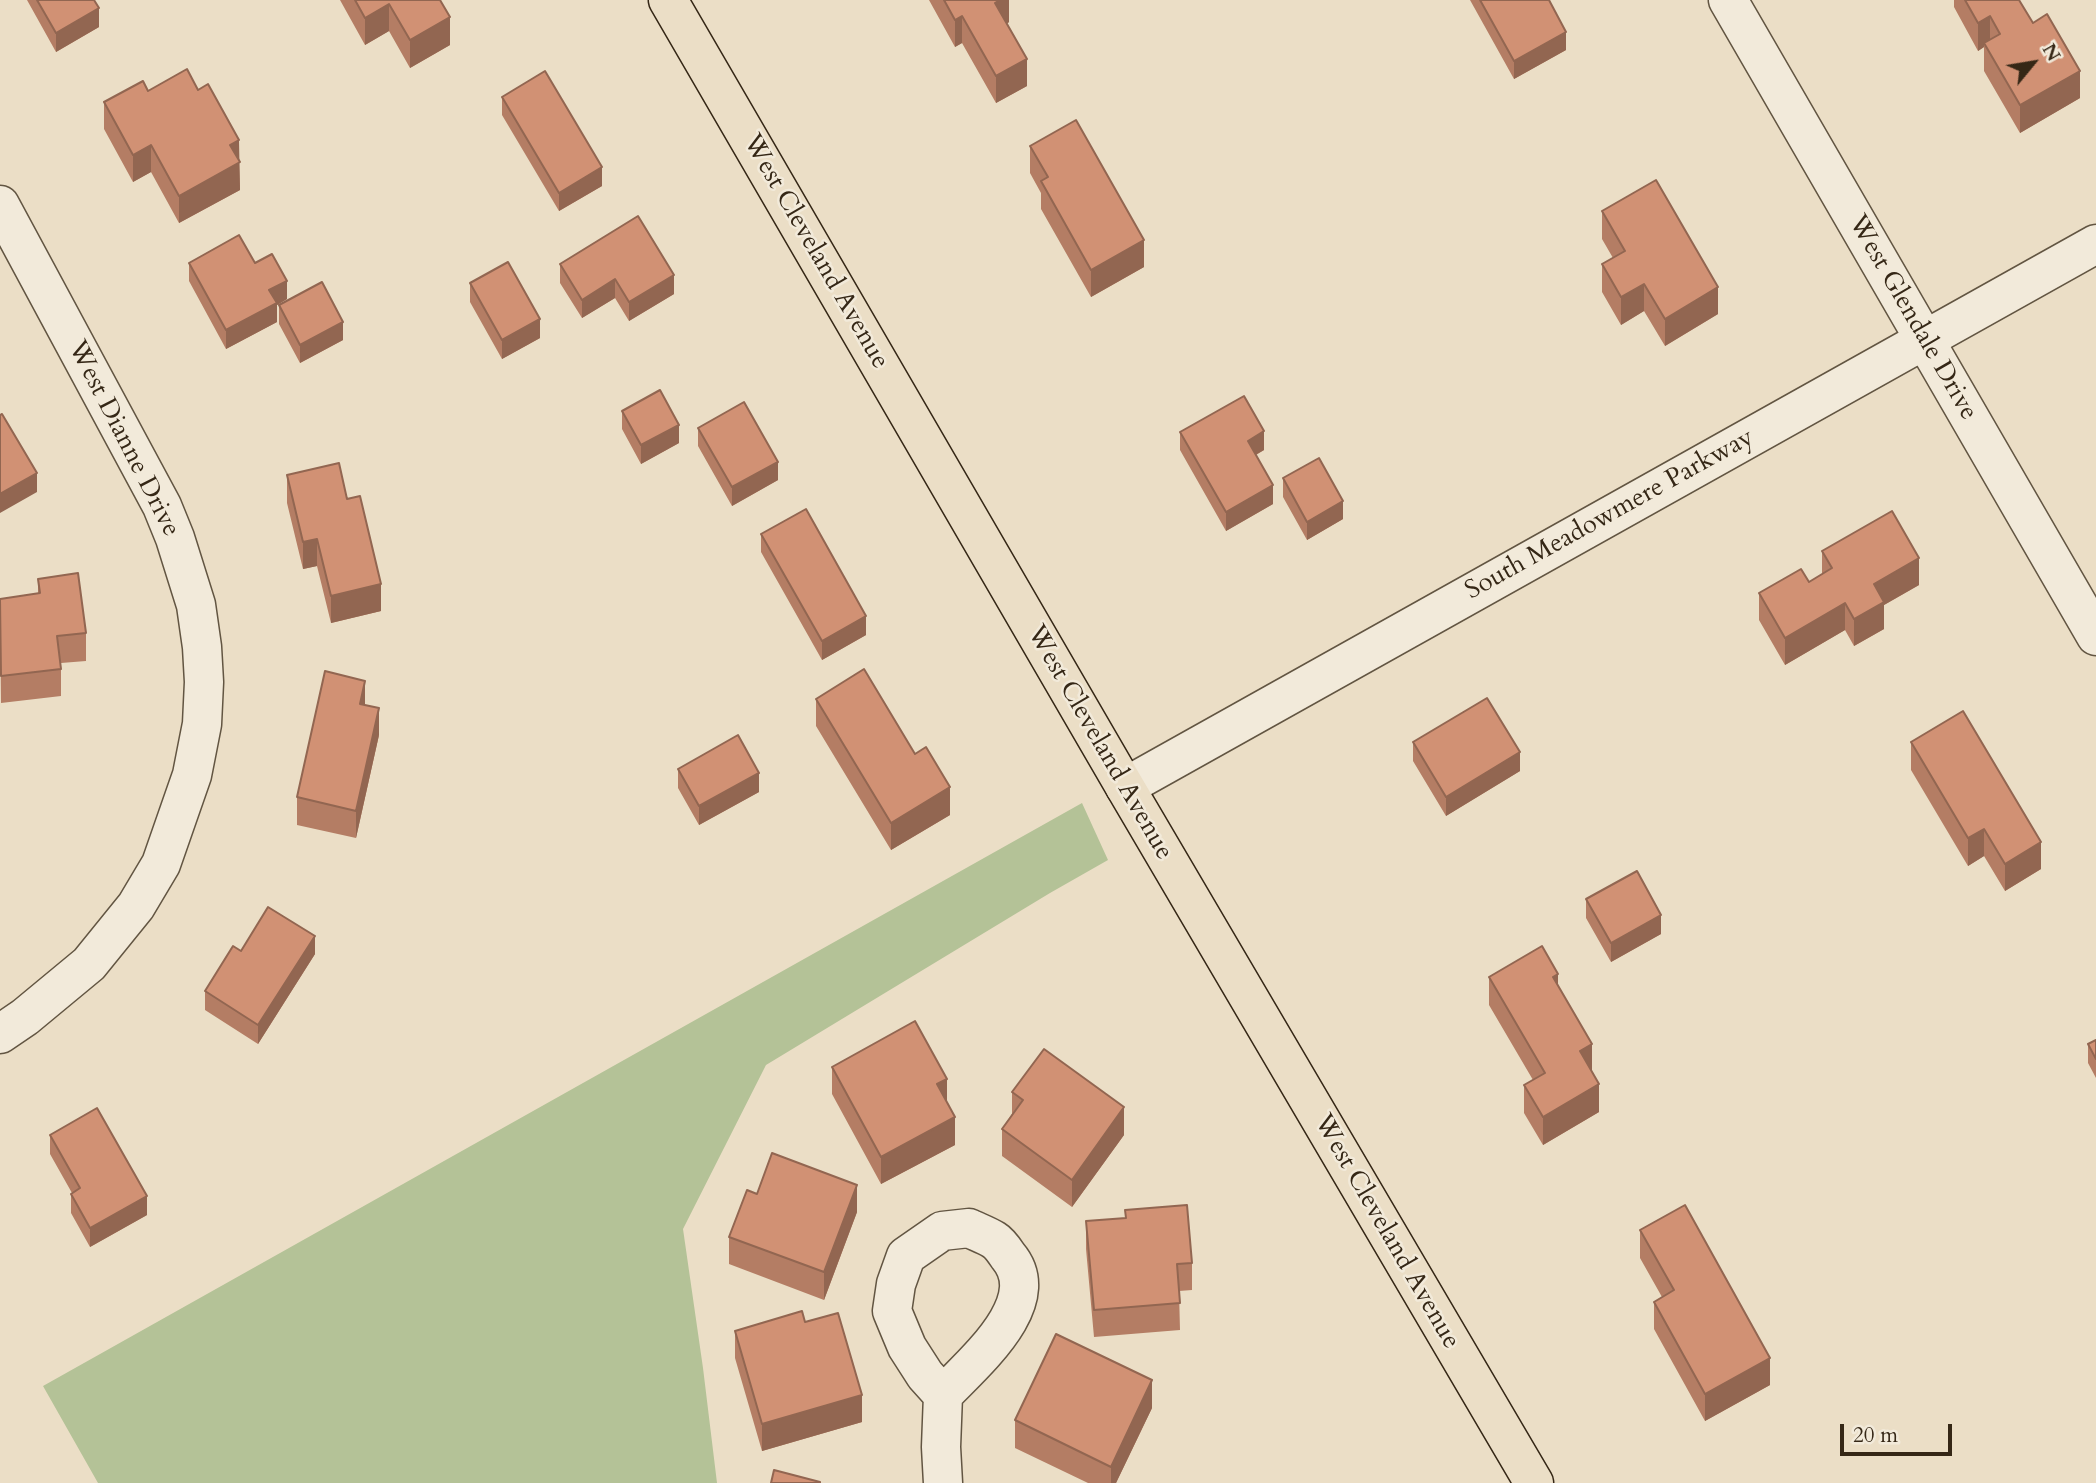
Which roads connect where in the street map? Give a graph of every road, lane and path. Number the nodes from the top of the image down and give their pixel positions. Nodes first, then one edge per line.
1 (668, 0) edge
2 (1728, 0) edge
3 (0, 205) edge
4 (2096, 244) edge
5 (1925, 341) junction
6 (2096, 636) edge
7 (1125, 787) junction
8 (0, 1034) edge
9 (943, 1395) dead end
10 (943, 1483) edge
11 (1534, 1483) edge

1 - 7 main road, West Cleveland Avenue
2 - 5 street, West Glendale Drive
3 - 8 street, West Dianne Drive
4 - 5 street, South Meadowmere Parkway
5 - 6 street, West Glendale Drive
5 - 7 street, South Meadowmere Parkway
7 - 11 main road, West Cleveland Avenue
9 - 10 street

